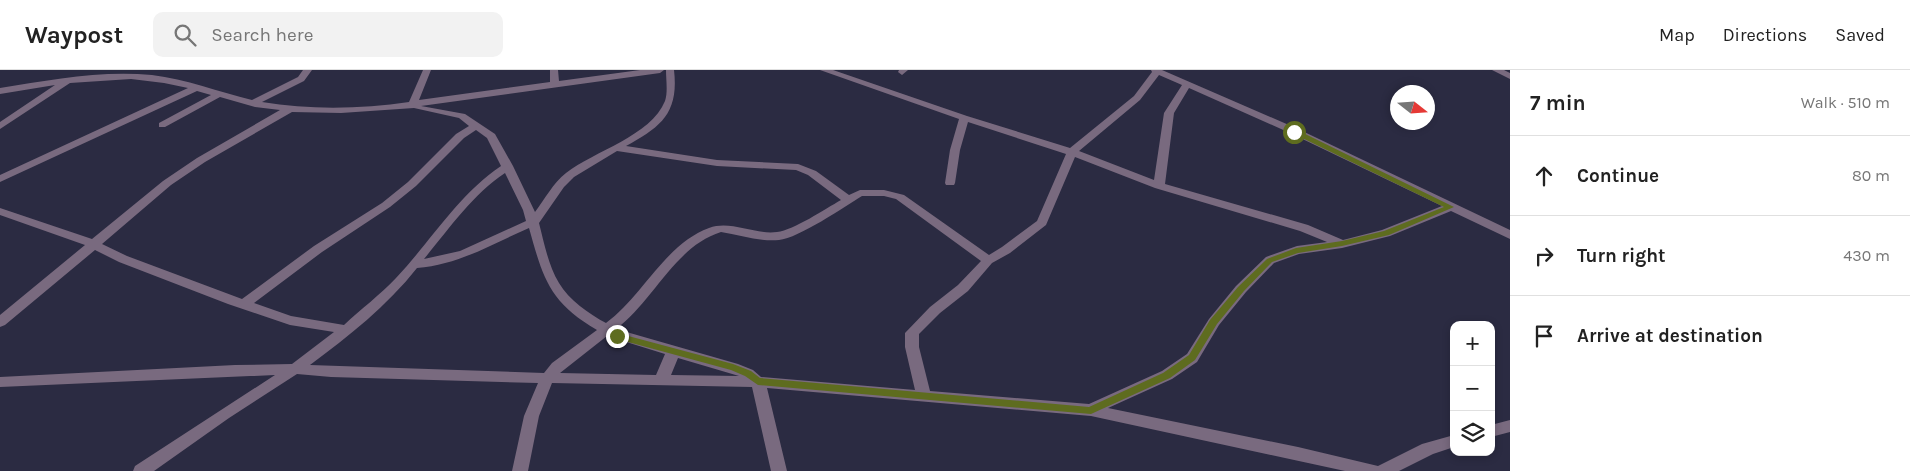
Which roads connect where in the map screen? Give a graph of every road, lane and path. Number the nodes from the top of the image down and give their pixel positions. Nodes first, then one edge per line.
1 (110, 70) edge
2 (308, 70) edge
3 (427, 70) edge
4 (554, 70) edge
5 (660, 70) edge
6 (670, 70) edge
7 (824, 70) edge
8 (1496, 70) edge
9 (1157, 71) edge
10 (1510, 76) edge
11 (75, 78) junction
12 (1187, 84) junction
13 (555, 85) junction
14 (195, 88) junction
15 (0, 90) edge
16 (219, 94) junction
17 (254, 103) junction
18 (410, 106) junction
19 (291, 108) junction
20 (964, 118) junction
21 (162, 125) dead end
22 (477, 125) junction
23 (0, 126) edge
24 (616, 148) junction
25 (1072, 152) junction
26 (508, 166) junction
27 (0, 179) edge
28 (950, 183) dead end
29 (1159, 186) junction
30 (849, 200) junction
31 (1450, 207) junction
32 (0, 211) edge
33 (534, 221) junction
34 (1510, 235) edge
35 (93, 244) junction
36 (1342, 244) junction
37 (988, 260) junction
38 (414, 264) junction
39 (244, 304) junction
40 (0, 322) edge
41 (347, 330) junction
42 (607, 332) junction
43 (673, 352) junction
44 (295, 369) junction
45 (548, 376) junction
46 (661, 381) junction
47 (0, 382) edge
48 (758, 382) junction
49 (924, 397) junction
50 (1091, 410) junction
51 (1510, 426) edge
52 (1495, 430) edge
53 (1450, 442) edge
54 (141, 471) edge
55 (520, 471) edge
56 (779, 471) edge
57 (1373, 471) edge
58 (1384, 471) edge

1 - 11 street
2 - 17 street
3 - 18 street
4 - 13 street
5 - 13 street
6 - 24 street
7 - 20 street
8 - 10 street
9 - 12 street
9 - 25 street
11 - 14 street
11 - 15 street
11 - 23 street
12 - 29 street
12 - 31 street
13 - 18 street
14 - 16 street
14 - 27 street
16 - 17 street
16 - 21 street
17 - 19 street
18 - 19 street
18 - 22 street
19 - 35 street
20 - 25 street
20 - 28 street
22 - 26 street
22 - 39 street
24 - 30 street
24 - 33 street
25 - 29 street
25 - 37 street
26 - 33 street
26 - 38 street
29 - 36 street
30 - 37 street
30 - 42 street
31 - 34 street
31 - 36 street
32 - 35 street
33 - 38 street
33 - 42 street
35 - 39 street
35 - 40 street
36 - 50 street
37 - 49 street
38 - 41 street
39 - 41 street
41 - 44 street
42 - 43 street
42 - 45 street
43 - 46 street
43 - 48 street
44 - 45 street
44 - 47 street
44 - 54 street
45 - 46 street
45 - 55 street
46 - 48 street
48 - 49 street
48 - 56 street
49 - 50 street
50 - 57 street
51 - 52 street
53 - 58 street

